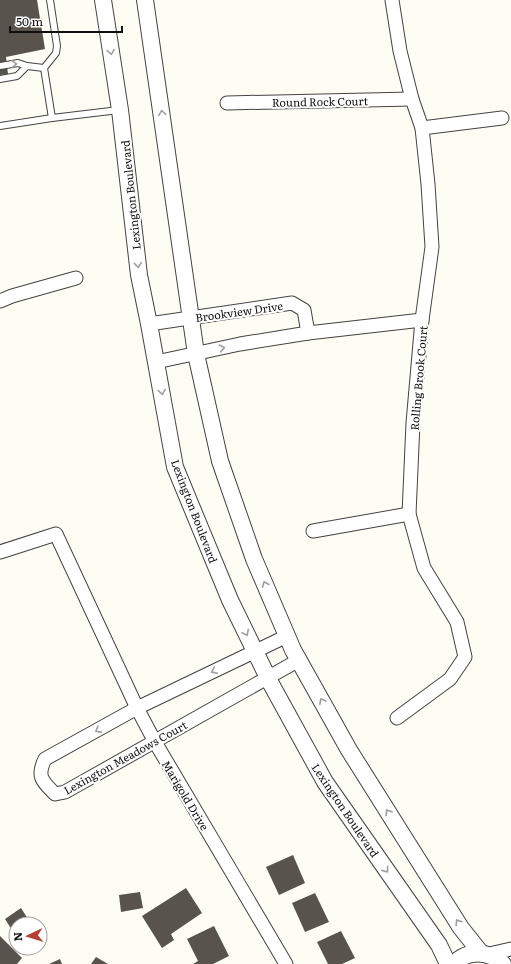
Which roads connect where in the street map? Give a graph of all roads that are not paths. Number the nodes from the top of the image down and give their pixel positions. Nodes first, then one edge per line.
1 (50, 0) edge
2 (103, 0) edge
3 (145, 0) edge
4 (392, 0) edge
5 (0, 66) edge
6 (27, 66) junction
7 (44, 68) junction
8 (0, 79) edge
9 (412, 99) junction
10 (227, 103) dead end
11 (120, 110) junction
12 (52, 118) junction
13 (502, 118) dead end
14 (0, 126) edge
15 (422, 128) junction
16 (76, 278) dead end
17 (0, 301) edge
18 (191, 318) junction
19 (422, 320) junction
20 (149, 324) junction
21 (308, 333) junction
22 (196, 354) junction
23 (156, 362) junction
24 (409, 514) junction
25 (313, 532) dead end
26 (0, 552) edge
27 (287, 636) junction
28 (255, 651) junction
29 (299, 660) junction
30 (268, 677) junction
31 (137, 708) junction
32 (397, 718) dead end
33 (155, 742) junction
34 (511, 949) edge
35 (485, 954) junction
36 (286, 964) edge
37 (448, 964) edge
38 (454, 964) edge
39 (503, 964) edge

1 - 7 lane
2 -> 11 street, Lexington Boulevard
18 -> 3 street
4 - 9 street, Rolling Brook Court
5 -> 6 lane
6 - 7 lane
6 - 8 lane
7 - 12 lane
9 - 10 street, Round Rock Court
9 - 15 street, Rolling Brook Court
11 - 12 lane
11 -> 20 street, Lexington Boulevard
12 - 14 lane
13 - 15 street
15 - 19 street, Rolling Brook Court
16 - 17 street
18 - 20 street, Brookview Drive
18 - 21 street, Brookview Drive
18 - 22 street
19 - 21 street
19 - 24 street, Rolling Brook Court
20 - 23 street, Lexington Boulevard
22 -> 21 street
22 - 23 street
27 -> 22 street
23 -> 28 street, Lexington Boulevard
24 - 25 street
24 - 32 street, Rolling Brook Court
26 - 31 street, Marigold Drive
27 - 28 street, Lexington Meadows Court
27 - 29 street
28 - 30 street, Lexington Boulevard
28 -> 31 street, Lexington Meadows Court
29 - 30 street, Lexington Meadows Court
35 -> 29 street
30 - 33 street, Lexington Meadows Court
30 -> 37 street, Lexington Boulevard
31 - 33 street, Marigold Drive
31 -> 33 street, Lexington Meadows Court
33 - 36 street, Marigold Drive
34 - 35 street
35 - 38 street
35 - 39 street

